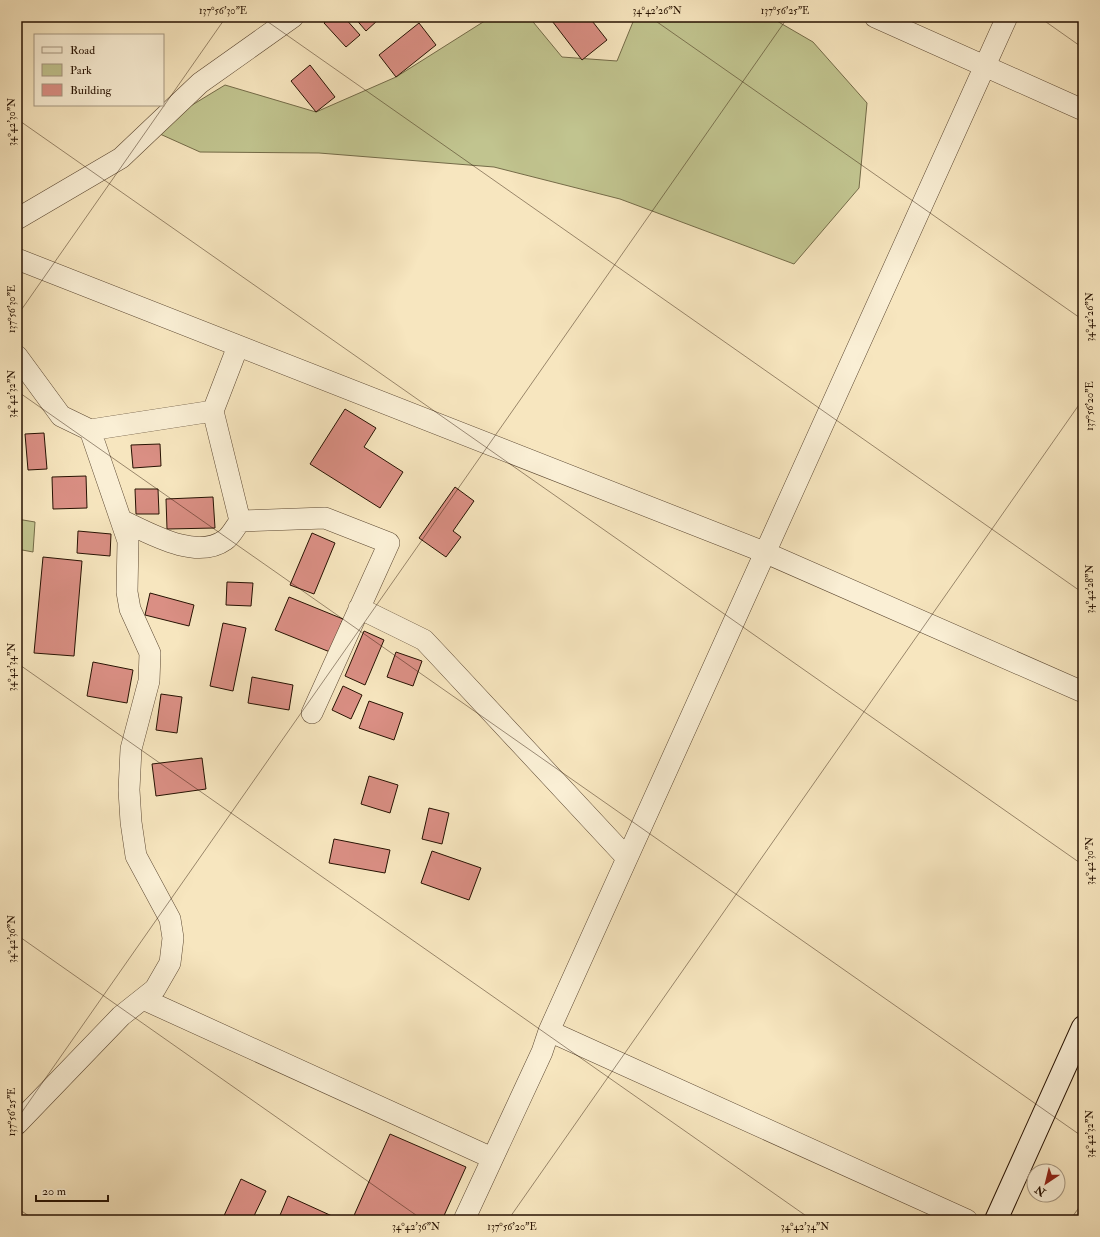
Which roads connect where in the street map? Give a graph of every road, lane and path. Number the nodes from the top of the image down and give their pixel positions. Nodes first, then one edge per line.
1 (293, 17) edge
2 (875, 17) edge
3 (1007, 17) edge
4 (985, 66) junction
5 (1083, 110) edge
6 (17, 219) edge
7 (17, 259) edge
8 (238, 346) junction
9 (17, 356) edge
10 (213, 411) junction
11 (90, 430) junction
12 (121, 520) junction
13 (240, 521) junction
14 (764, 552) junction
15 (359, 608) junction
16 (1083, 692) edge
17 (312, 713) dead end
18 (627, 858) junction
19 (142, 999) junction
20 (1083, 1027) edge
21 (549, 1031) junction
22 (17, 1124) edge
23 (492, 1158) junction
24 (464, 1220) edge
25 (967, 1220) edge
26 (996, 1220) edge

1 - 6 street
2 - 4 street
3 - 4 street
4 - 5 street
4 - 14 street
7 - 8 street
8 - 10 street
8 - 14 street
9 - 11 street
10 - 11 street
10 - 13 street
11 - 12 street
12 - 13 street
12 - 19 street
13 - 15 street
14 - 16 street
14 - 18 street
15 - 17 street
15 - 18 street
18 - 21 street
19 - 22 street
19 - 23 street
20 - 26 street
21 - 23 street
21 - 25 street
23 - 24 street

